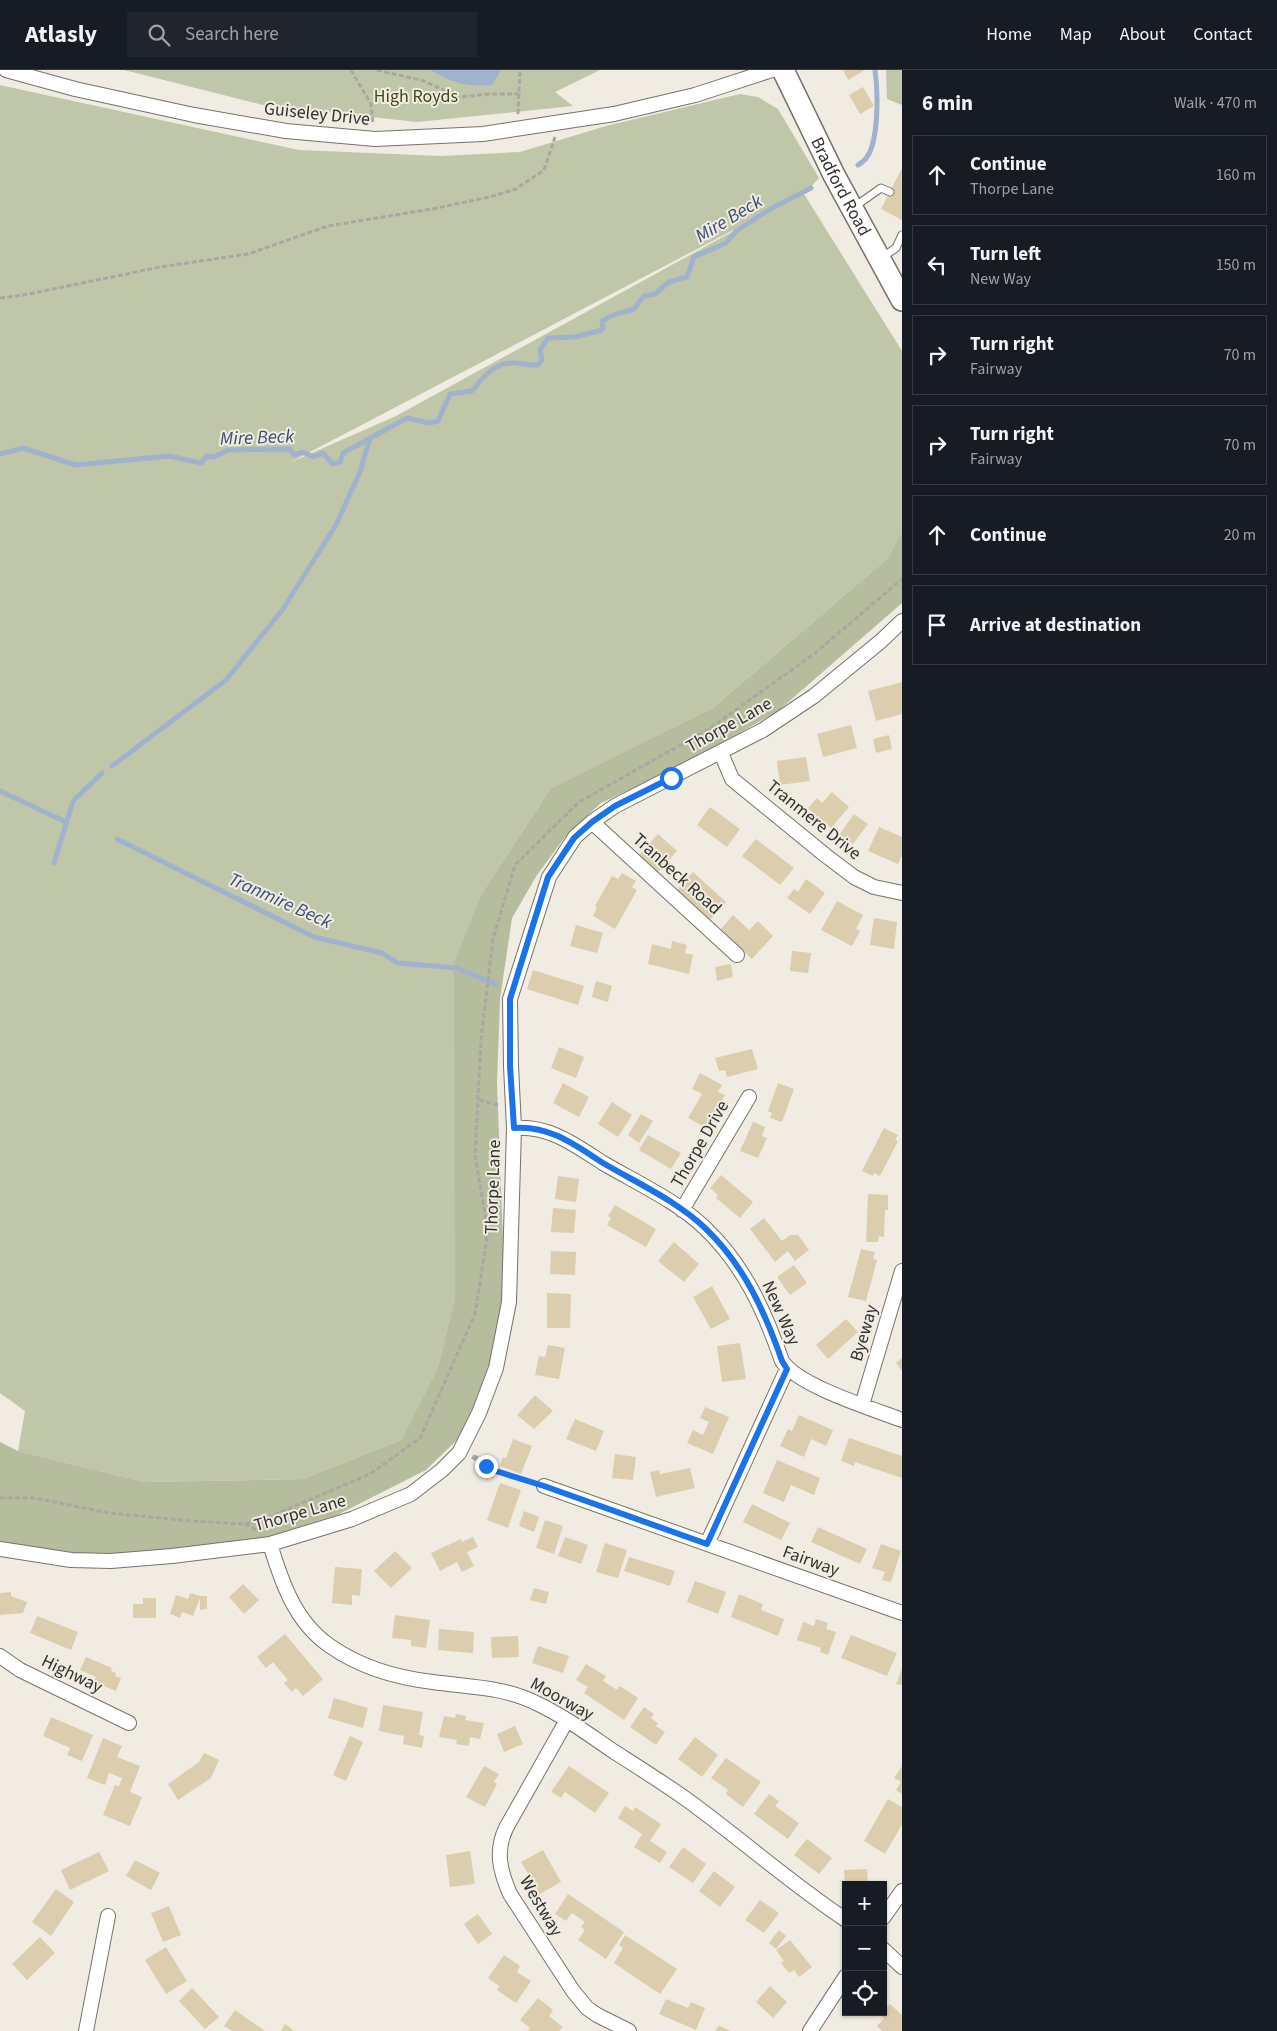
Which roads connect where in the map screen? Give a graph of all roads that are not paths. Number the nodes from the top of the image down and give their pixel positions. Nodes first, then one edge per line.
1 (6, 70) edge
2 (772, 70) edge
3 (783, 70) edge
4 (890, 192) dead end
5 (852, 208) junction
6 (902, 236) edge
7 (879, 259) junction
8 (902, 300) edge
9 (902, 620) edge
10 (720, 753) junction
11 (592, 822) junction
12 (902, 893) edge
13 (737, 955) dead end
14 (749, 1097) dead end
15 (514, 1128) junction
16 (682, 1210) junction
17 (902, 1271) edge
18 (787, 1369) junction
19 (862, 1405) junction
20 (902, 1420) edge
21 (544, 1486) road end
22 (270, 1544) junction
23 (707, 1544) junction
24 (0, 1549) edge
25 (902, 1613) edge
26 (0, 1656) edge
27 (567, 1720) junction
28 (129, 1723) dead end
29 (902, 1890) edge
30 (887, 1912) edge
31 (108, 1916) dead end
32 (842, 1917) edge
33 (887, 1952) edge
34 (902, 1967) edge
35 (842, 1982) edge
36 (86, 2031) edge
37 (629, 2031) edge
38 (810, 2031) edge

1 - 2 street, Guiseley Drive
3 - 5 main road, Bradford Road
4 - 5 lane
5 - 7 main road, Bradford Road
6 - 7 lane
7 - 8 main road, Bradford Road
9 - 10 street, Thorpe Lane
10 - 11 street, Thorpe Lane
10 - 12 street, Tranmere Drive
11 - 13 street, Tranbeck Road
11 - 15 street, Thorpe Lane
14 - 16 street, Thorpe Drive
15 - 16 street, New Way
15 - 22 street, Thorpe Lane
16 - 18 street, New Way
17 - 19 street, Byeway
18 - 19 street, New Way
18 - 23 street
19 - 20 street, New Way
21 - 23 street, Fairway
22 - 24 street, Thorpe Lane
22 - 27 street, Moorway
23 - 25 street, Fairway
26 - 28 street, Highway
27 - 32 street, Moorway
27 - 37 street, Westway
29 - 30 street
31 - 36 street
33 - 34 street
35 - 38 street

